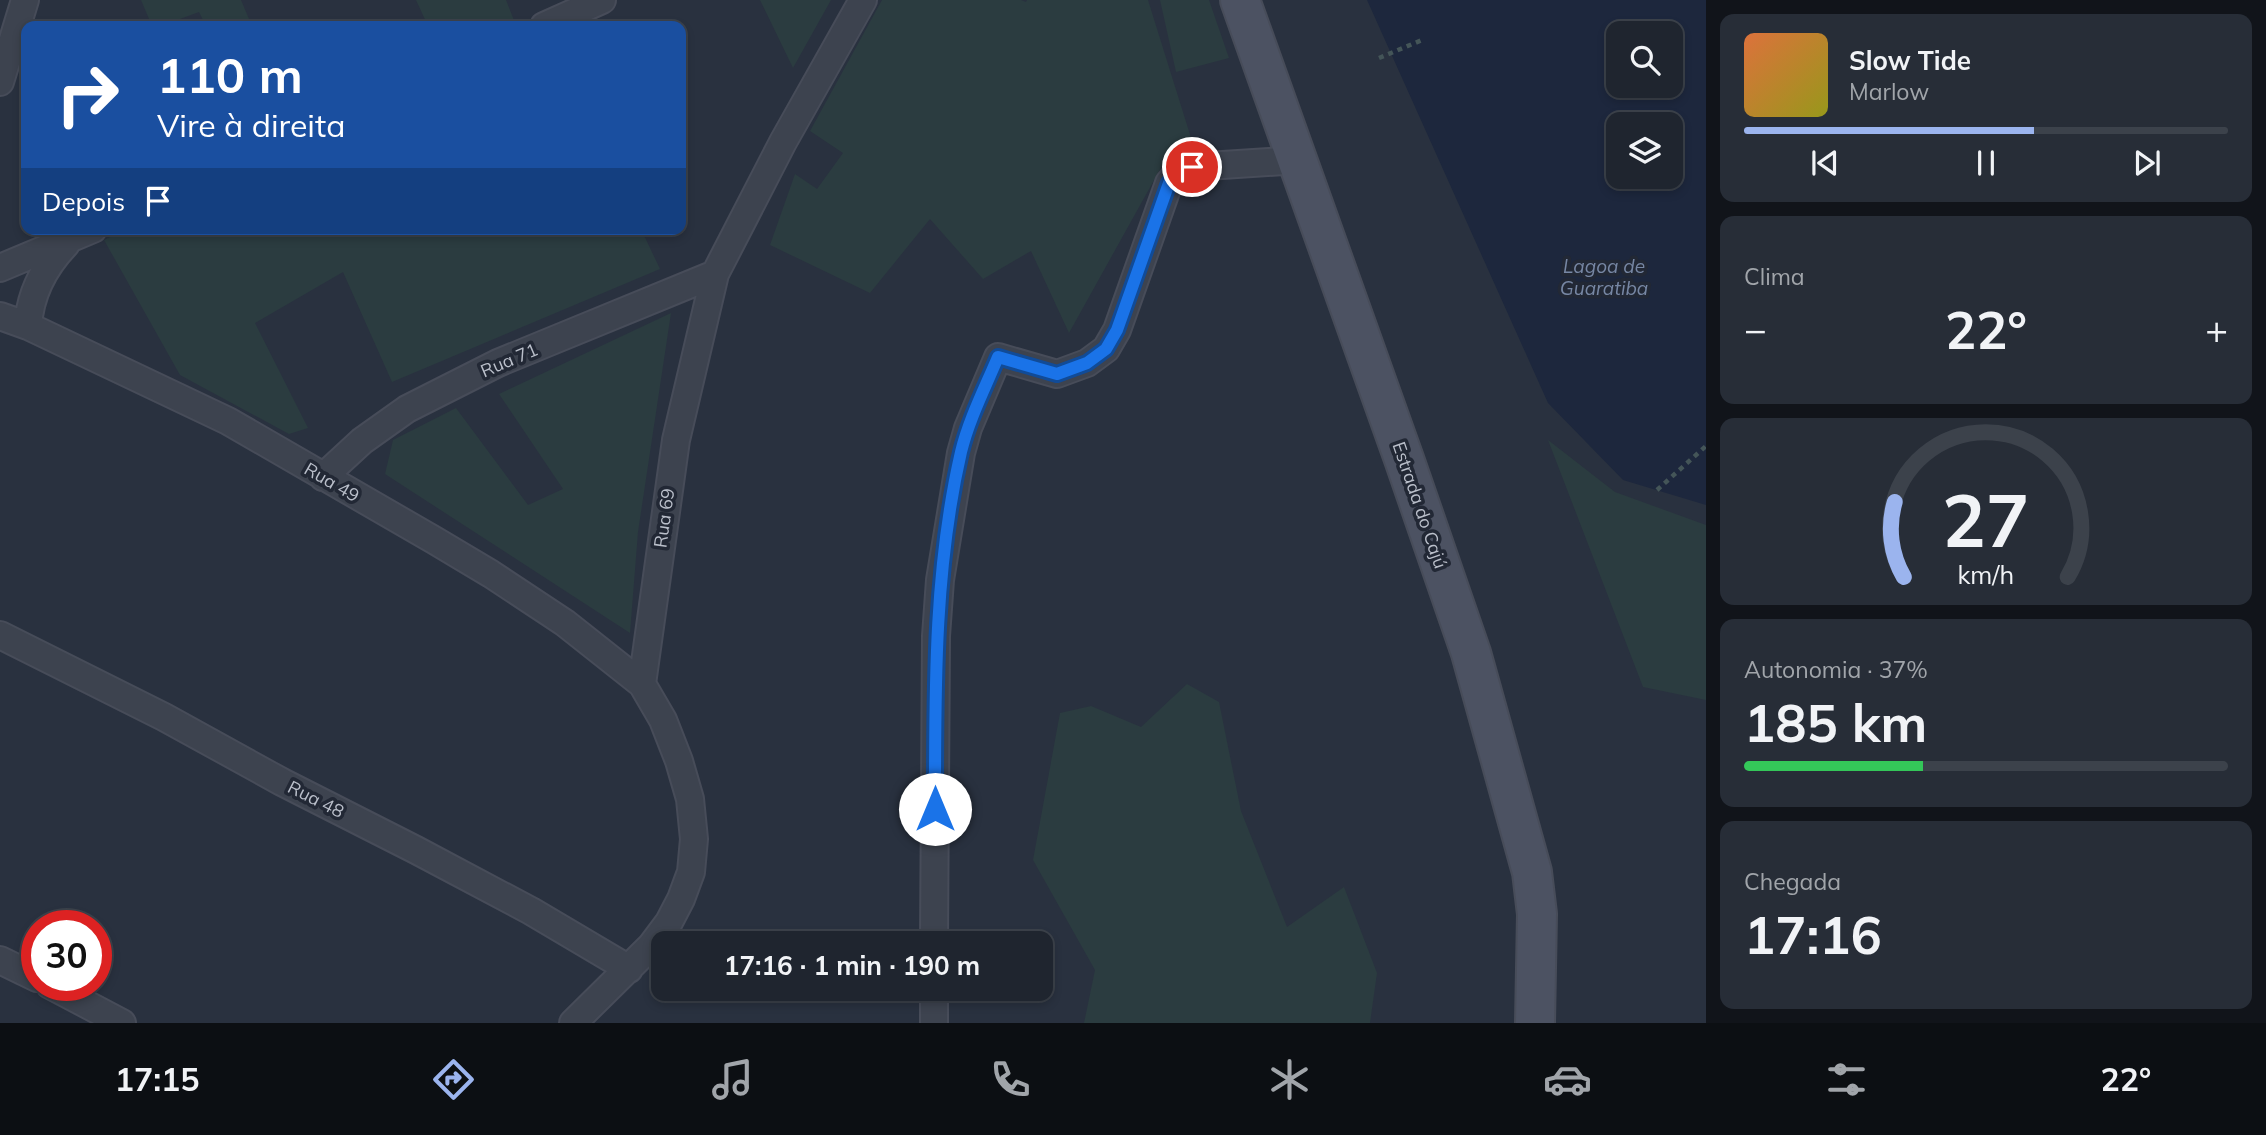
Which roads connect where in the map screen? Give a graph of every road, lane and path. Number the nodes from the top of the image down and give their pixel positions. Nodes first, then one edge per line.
1 (25, 0) edge
2 (602, 0) edge
3 (863, 0) edge
4 (1240, 0) edge
5 (555, 21) edge
6 (1422, 40) dead end
7 (1379, 58) dead end
8 (0, 82) edge
9 (1298, 160) junction
10 (80, 235) edge
11 (81, 235) edge
12 (0, 268) edge
13 (715, 274) junction
14 (0, 316) edge
15 (28, 326) junction
16 (1706, 446) edge
17 (323, 477) junction
18 (1657, 490) dead end
19 (0, 635) edge
20 (642, 684) junction
21 (934, 931) edge
22 (0, 960) edge
23 (629, 969) junction
24 (21, 970) edge
25 (80, 1001) edge
26 (934, 1001) edge
27 (122, 1023) edge
28 (573, 1023) edge
29 (934, 1023) edge
30 (1535, 1023) edge

1 - 8 street
2 - 5 street
3 - 13 street, Rua 69
4 - 9 main road, Estrada do Cajú
6 - 7 path
9 - 21 street
9 - 30 main road, Estrada do Cajú
10 - 12 street
11 - 15 street
13 - 17 street, Rua 71
13 - 20 street, Rua 69
14 - 15 street, Rua 49
15 - 17 street, Rua 49
16 - 18 path
17 - 20 street, Rua 49
19 - 23 street, Rua 48
20 - 23 street
22 - 24 street
23 - 28 street
25 - 27 street
26 - 29 street

